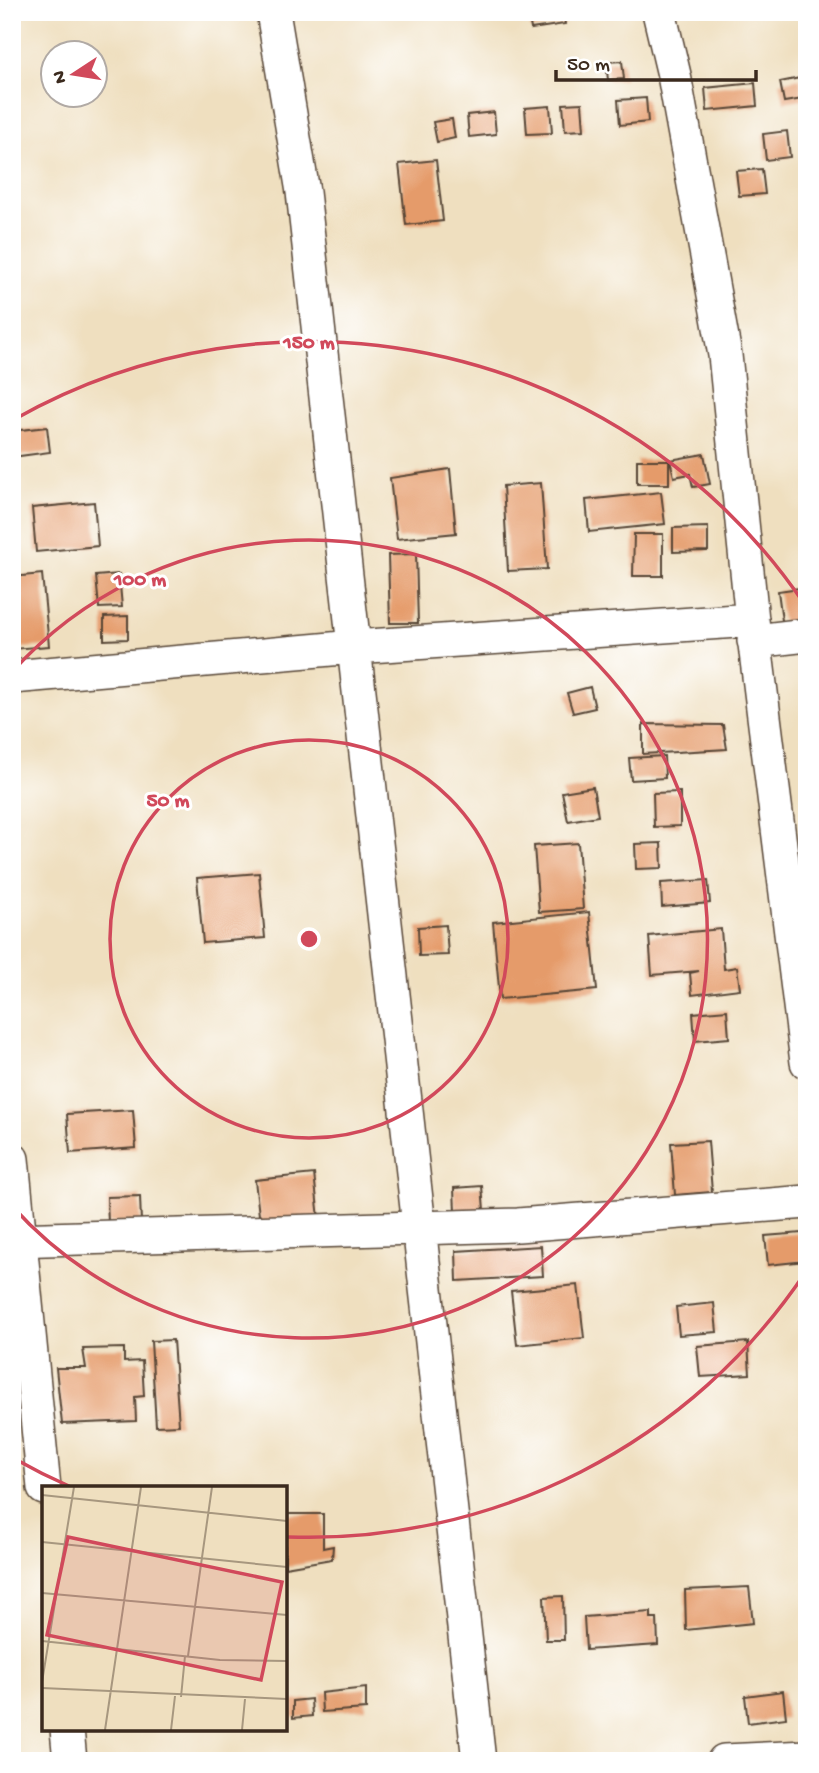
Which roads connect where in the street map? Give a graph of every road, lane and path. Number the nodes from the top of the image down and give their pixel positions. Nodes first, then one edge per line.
1 (273, 12) edge
2 (659, 12) edge
3 (753, 631) junction
4 (807, 635) edge
5 (354, 647) junction
6 (12, 677) edge
7 (807, 1062) edge
8 (12, 1159) edge
9 (807, 1202) edge
10 (418, 1230) junction
11 (17, 1240) edge
12 (44, 1486) edge
13 (67, 1731) edge
14 (807, 1757) edge
15 (70, 1761) edge
16 (479, 1761) edge
17 (724, 1761) edge

1 - 5 street
2 - 3 street
3 - 4 street
3 - 5 street
3 - 7 street
5 - 6 street
5 - 10 street
8 - 11 street
9 - 10 street
10 - 11 street
10 - 16 street
11 - 12 street
13 - 15 street
14 - 17 street

